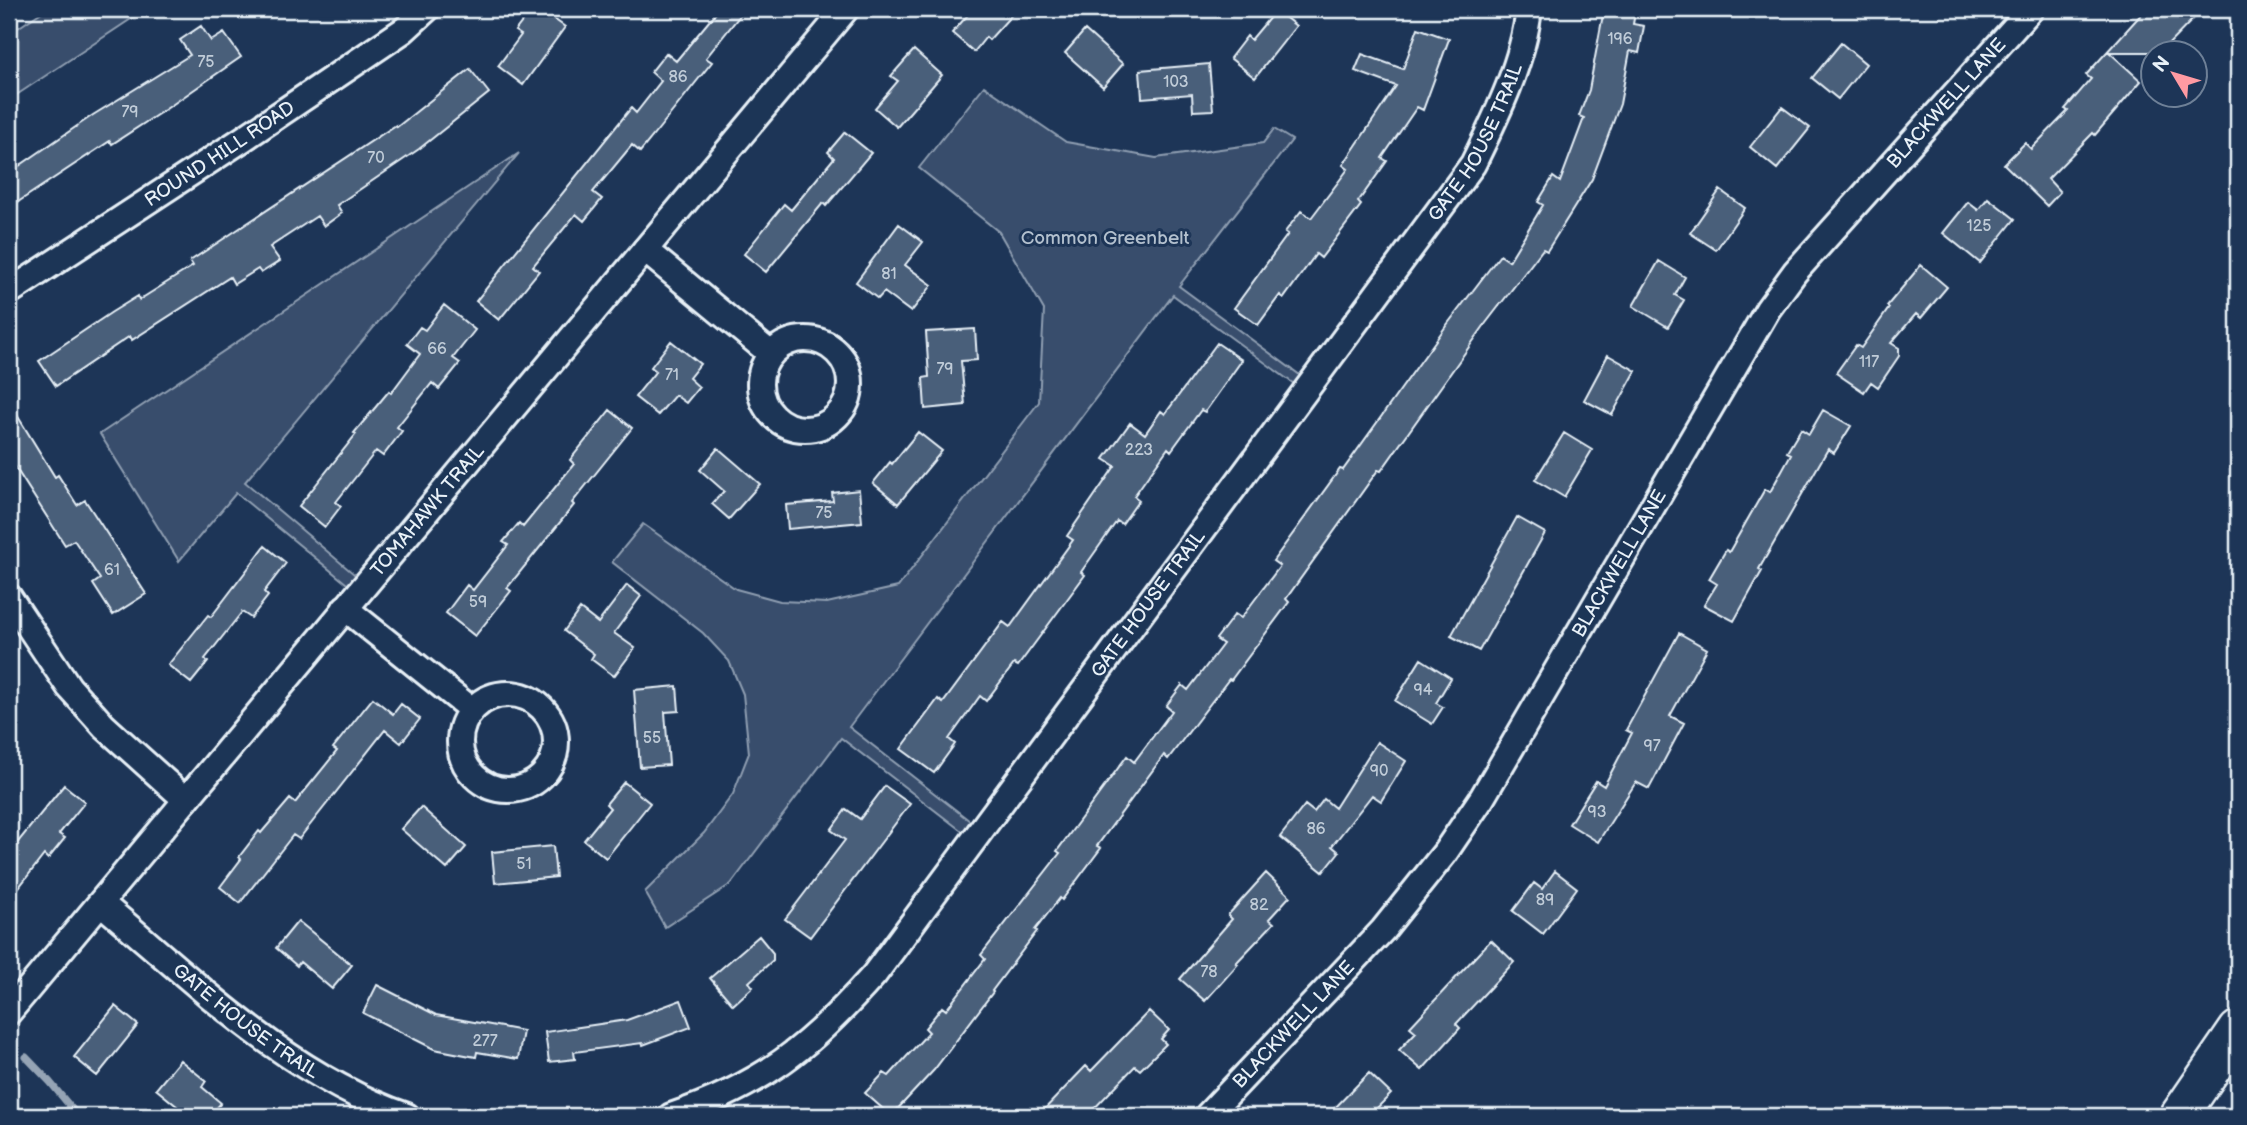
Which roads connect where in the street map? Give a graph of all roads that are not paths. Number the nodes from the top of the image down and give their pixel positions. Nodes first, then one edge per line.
1 (427, 9) edge
2 (846, 9) edge
3 (1529, 9) edge
4 (2031, 9) edge
5 (645, 250) junction
6 (9, 292) edge
7 (771, 354) dead end
8 (9, 597) edge
9 (345, 608) junction
10 (472, 710) dead end
11 (186, 800) junction
12 (101, 903) junction
13 (9, 1012) edge
14 (2238, 1030) edge
15 (407, 1116) edge
16 (671, 1116) edge
17 (1207, 1116) edge
18 (2179, 1116) edge

1 - 6 street, ROUND HILL ROAD
2 - 5 street, TOMAHAWK TRAIL
3 - 16 street, GATE HOUSE TRAIL
4 - 17 street, BLACKWELL LANE
5 - 7 street
5 - 9 street, TOMAHAWK TRAIL
8 - 11 street
9 - 10 street
9 - 11 street, TOMAHAWK TRAIL
11 - 12 street, TOMAHAWK TRAIL
12 - 13 street, TOMAHAWK TRAIL
12 - 15 street, GATE HOUSE TRAIL
14 - 18 highway

